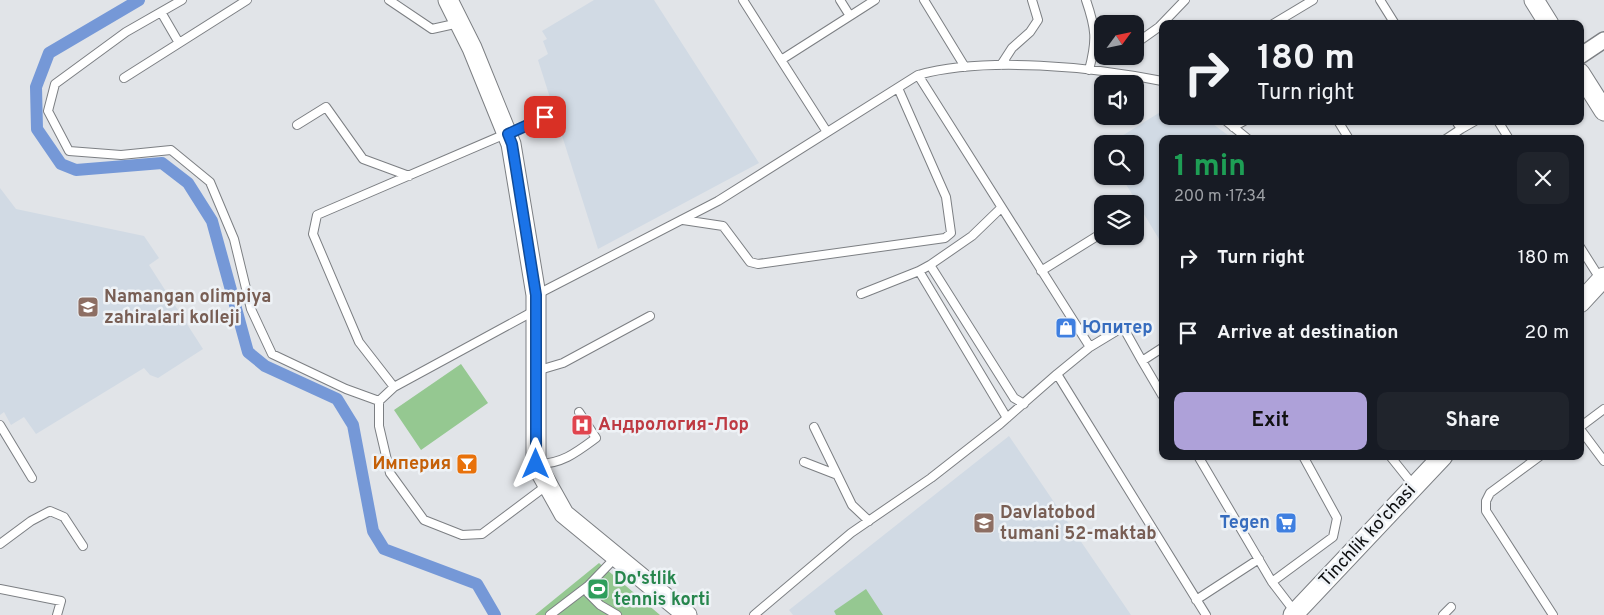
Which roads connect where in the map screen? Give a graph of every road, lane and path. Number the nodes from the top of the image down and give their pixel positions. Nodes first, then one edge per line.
1 (182, 0) edge
2 (248, 0) edge
3 (388, 0) edge
4 (448, 0) edge
5 (743, 0) edge
6 (840, 0) edge
7 (875, 0) edge
8 (924, 0) edge
9 (1032, 0) edge
10 (1086, 0) edge
11 (1173, 0) edge
12 (1185, 0) edge
13 (1313, 0) edge
14 (1380, 0) edge
15 (1534, 0) edge
16 (1178, 8) junction
17 (161, 12) junction
18 (850, 16) junction
19 (1166, 20) edge
20 (1280, 20) edge
21 (1392, 20) edge
22 (1546, 20) edge
23 (459, 23) junction
24 (1094, 23) edge
25 (1159, 27) edge
26 (1144, 38) edge
27 (1604, 40) edge
28 (180, 43) junction
29 (1584, 53) edge
30 (1094, 59) edge
31 (781, 60) junction
32 (1001, 65) junction
33 (965, 67) junction
34 (1089, 70) junction
35 (918, 75) junction
36 (124, 78) dead end
37 (1584, 79) edge
38 (1159, 81) edge
39 (898, 88) junction
40 (1604, 111) edge
41 (545, 117) dead end
42 (297, 125) dead end
43 (1458, 125) edge
44 (1468, 125) edge
45 (1233, 126) edge
46 (1461, 129) junction
47 (827, 132) junction
48 (508, 134) junction
49 (1243, 135) edge
50 (1452, 135) edge
51 (410, 176) junction
52 (1001, 208) junction
53 (683, 220) junction
54 (1094, 238) edge
55 (1584, 253) edge
56 (930, 265) junction
57 (919, 271) junction
58 (1041, 271) junction
59 (1603, 279) edge
60 (861, 294) dead end
61 (1584, 299) edge
62 (536, 303) junction
63 (650, 316) dead end
64 (1090, 347) junction
65 (1159, 350) edge
66 (1142, 361) junction
67 (536, 371) junction
68 (1057, 374) junction
69 (394, 387) junction
70 (1159, 390) edge
71 (379, 401) junction
72 (1024, 404) junction
73 (1604, 409) edge
74 (579, 412) dead end
75 (1007, 418) junction
76 (0, 425) edge
77 (1584, 425) edge
78 (814, 427) dead end
79 (1584, 434) edge
80 (1200, 460) edge
81 (1305, 460) edge
82 (1393, 460) edge
83 (1439, 460) edge
84 (1535, 460) edge
85 (1604, 461) edge
86 (804, 462) dead end
87 (536, 464) junction
88 (835, 474) junction
89 (32, 478) dead end
90 (546, 486) junction
91 (1414, 487) junction
92 (870, 521) junction
93 (0, 544) edge
94 (83, 546) dead end
95 (616, 557) junction
96 (1259, 559) junction
97 (1272, 582) junction
98 (588, 586) junction
99 (0, 589) edge
100 (1196, 600) junction
101 (1451, 607) dead end
102 (1294, 614) edge
103 (57, 615) edge
104 (550, 615) edge
105 (617, 615) edge
106 (687, 615) edge
107 (754, 615) edge
108 (1206, 615) edge
109 (1443, 615) edge
110 (1553, 615) edge

1 - 17 lane
2 - 28 lane
3 - 23 lane
4 - 23 street
5 - 31 lane
6 - 18 lane
7 - 18 lane
8 - 33 lane
9 - 32 lane
10 - 24 lane
11 - 16 lane
12 - 16 lane
13 - 20 lane
14 - 21 lane
15 - 22 street
16 - 19 lane
17 - 28 lane
17 - 71 lane
18 - 31 lane
23 - 48 street
25 - 26 lane
27 - 29 street
28 - 36 lane
30 - 34 lane
31 - 47 lane
32 - 33 lane
32 - 34 lane
33 - 35 lane
34 - 38 lane
35 - 39 lane
35 - 52 lane
37 - 40 street
39 - 47 lane
39 - 53 lane
41 - 48 lane
42 - 51 lane
43 - 46 lane
44 - 46 lane
45 - 49 lane
46 - 50 lane
47 - 53 lane
48 - 51 lane
48 - 62 street
51 - 69 lane
52 - 56 lane
52 - 58 lane
53 - 62 lane
54 - 58 lane
55 - 59 lane
56 - 57 lane
56 - 72 lane
57 - 60 lane
57 - 75 lane
58 - 64 lane
59 - 61 street
62 - 67 street
62 - 69 lane
63 - 67 lane
64 - 66 lane
64 - 68 lane
65 - 66 lane
66 - 70 lane
67 - 87 street
68 - 72 lane
68 - 100 lane
69 - 71 lane
71 - 90 lane
72 - 75 lane
73 - 77 lane
74 - 87 lane
75 - 92 lane
76 - 89 lane
78 - 88 lane
79 - 85 lane
80 - 96 lane
81 - 97 lane
82 - 91 lane
83 - 91 street, Tinchlik ko'chasi
84 - 110 lane
86 - 88 lane
87 - 90 street
88 - 92 lane
90 - 95 street
91 - 102 street, Tinchlik ko'chasi
92 - 107 lane
93 - 94 lane
95 - 98 lane
95 - 106 street
96 - 97 lane
96 - 100 lane
97 - 102 lane
98 - 104 lane
98 - 105 lane
99 - 103 lane
100 - 108 lane
101 - 109 lane

